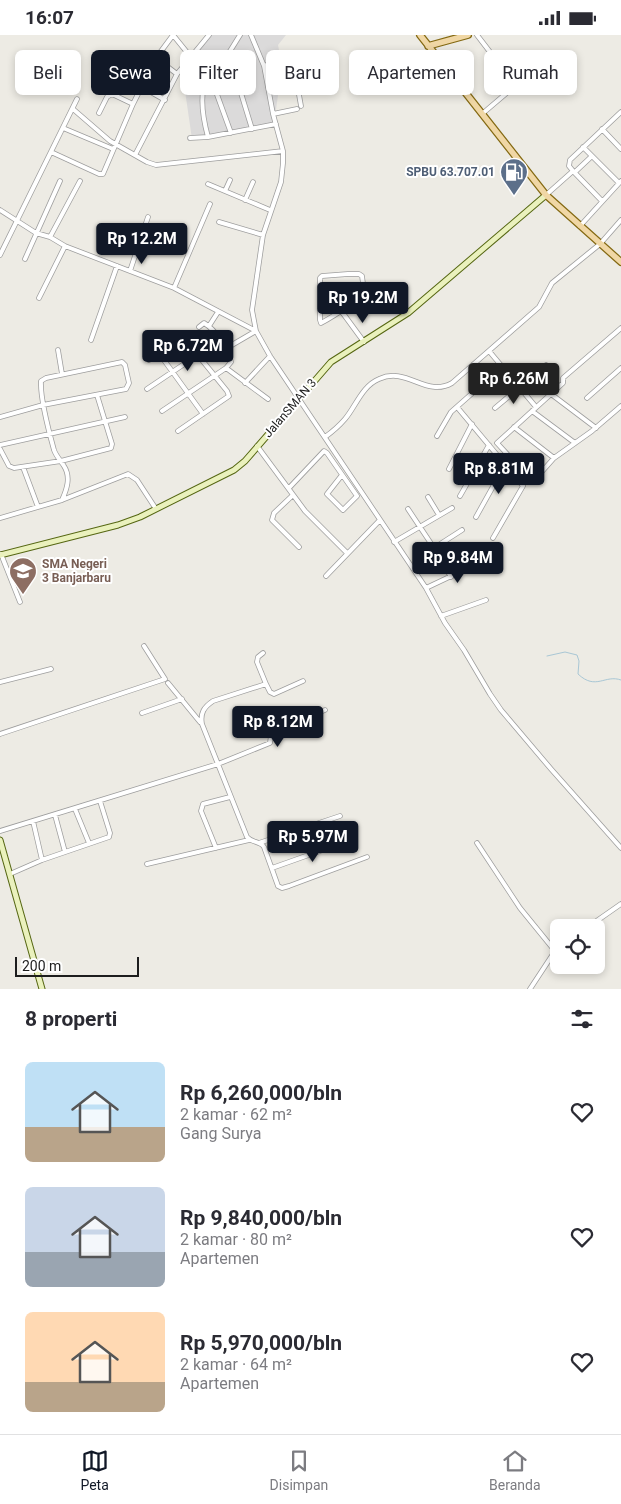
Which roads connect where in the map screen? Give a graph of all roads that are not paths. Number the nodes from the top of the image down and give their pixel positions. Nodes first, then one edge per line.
1 (169, 35) edge
2 (173, 35) edge
3 (209, 35) edge
4 (240, 35) edge
5 (251, 35) edge
6 (420, 35) edge
7 (468, 35) edge
8 (477, 35) edge
9 (167, 42) junction
10 (428, 46) junction
11 (162, 50) edge
12 (185, 50) edge
13 (195, 50) edge
14 (231, 50) edge
15 (264, 66) junction
16 (170, 69) edge
17 (180, 70) edge
18 (177, 74) junction
19 (138, 95) edge
20 (156, 95) edge
21 (203, 95) edge
22 (216, 95) edge
23 (241, 95) edge
24 (77, 99) dead end
25 (165, 100) junction
26 (133, 104) junction
27 (73, 109) junction
28 (98, 113) dead end
29 (273, 114) junction
30 (482, 114) junction
31 (620, 114) edge
32 (276, 124) junction
33 (63, 128) junction
34 (252, 129) junction
35 (602, 129) junction
36 (231, 133) junction
37 (208, 137) junction
38 (190, 138) dead end
39 (114, 147) junction
40 (583, 147) junction
41 (621, 149) edge
42 (283, 151) junction
43 (51, 152) junction
44 (135, 155) junction
45 (592, 155) junction
46 (574, 172) junction
47 (230, 179) dead end
48 (60, 181) dead end
49 (80, 181) dead end
50 (253, 182) dead end
51 (620, 182) edge
52 (208, 184) dead end
53 (225, 191) junction
54 (546, 195) junction
55 (245, 200) junction
56 (602, 201) junction
57 (210, 204) dead end
58 (0, 210) edge
59 (270, 210) junction
60 (148, 217) dead end
61 (621, 220) edge
62 (17, 221) junction
63 (219, 222) dead end
64 (580, 226) junction
65 (36, 233) junction
66 (263, 235) junction
67 (50, 237) junction
68 (600, 243) junction
69 (2, 246) edge
70 (65, 246) junction
71 (0, 255) edge
72 (25, 259) dead end
73 (620, 260) edge
74 (117, 266) junction
75 (130, 271) junction
76 (174, 288) junction
77 (39, 298) dead end
78 (218, 312) junction
79 (342, 312) junction
80 (209, 326) junction
81 (198, 327) dead end
82 (621, 328) edge
83 (256, 331) junction
84 (91, 340) dead end
85 (220, 340) junction
86 (364, 342) junction
87 (225, 349) junction
88 (58, 350) dead end
89 (489, 351) junction
90 (198, 354) junction
91 (270, 356) junction
92 (149, 360) dead end
93 (546, 365) dead end
94 (503, 366) junction
95 (226, 368) junction
96 (621, 368) edge
97 (173, 371) junction
98 (62, 374) junction
99 (214, 376) junction
100 (245, 383) junction
101 (520, 387) junction
102 (147, 389) dead end
103 (189, 393) junction
104 (551, 394) junction
105 (97, 395) junction
106 (587, 398) dead end
107 (268, 399) dead end
108 (299, 399) junction
109 (44, 405) junction
110 (621, 406) edge
111 (457, 407) junction
112 (536, 407) junction
113 (495, 408) dead end
114 (162, 411) dead end
115 (532, 411) junction
116 (203, 414) junction
117 (0, 417) edge
118 (125, 417) dead end
119 (105, 421) junction
120 (472, 424) junction
121 (514, 427) junction
122 (596, 428) junction
123 (178, 431) dead end
124 (50, 433) junction
125 (437, 436) dead end
126 (324, 437) junction
127 (497, 443) junction
128 (575, 443) junction
129 (0, 445) edge
130 (257, 446) junction
131 (490, 446) junction
132 (0, 449) edge
133 (554, 458) junction
134 (61, 461) junction
135 (506, 465) junction
136 (23, 467) junction
137 (449, 469) dead end
138 (342, 475) junction
139 (289, 488) junction
140 (293, 495) junction
141 (460, 496) dead end
142 (428, 497) dead end
143 (62, 500) junction
144 (38, 507) junction
145 (452, 508) dead end
146 (156, 509) junction
147 (408, 509) dead end
148 (439, 515) junction
149 (476, 517) dead end
150 (0, 518) edge
151 (380, 520) junction
152 (419, 527) junction
153 (462, 530) dead end
154 (493, 537) dead end
155 (394, 541) junction
156 (299, 547) dead end
157 (434, 548) junction
158 (347, 553) junction
159 (0, 555) edge
160 (482, 561) dead end
161 (326, 576) dead end
162 (451, 577) junction
163 (426, 588) junction
164 (486, 600) dead end
165 (20, 602) dead end
166 (441, 616) junction
167 (144, 646) dead end
168 (263, 653) dead end
169 (52, 669) dead end
170 (304, 681) dead end
171 (0, 682) edge
172 (168, 683) dead end
173 (266, 684) junction
174 (182, 699) junction
175 (325, 710) dead end
176 (142, 713) dead end
177 (202, 724) junction
178 (0, 734) edge
179 (218, 764) junction
180 (230, 797) junction
181 (100, 801) junction
182 (75, 809) junction
183 (55, 815) junction
184 (340, 816) dead end
185 (33, 821) junction
186 (0, 831) edge
187 (0, 840) edge
188 (249, 840) junction
189 (348, 841) dead end
190 (90, 843) junction
191 (259, 843) junction
192 (477, 843) dead end
193 (216, 848) junction
194 (621, 848) edge
195 (65, 852) junction
196 (367, 857) dead end
197 (42, 860) junction
198 (147, 864) dead end
199 (272, 868) junction
200 (10, 875) junction
201 (621, 904) edge
202 (599, 919) edge
203 (550, 942) edge
204 (550, 960) edge
205 (42, 989) edge
206 (530, 989) edge

1 - 9 street
2 - 9 street
2 - 12 street
3 - 13 street
4 - 14 street
5 - 15 street
6 - 10 main road
7 - 10 main road
8 - 30 street
9 - 11 street
10 - 30 main road
15 - 29 street
15 - 29 street
16 - 18 street
17 - 18 street
18 - 25 street
19 - 26 street
20 - 25 street
21 - 37 street
22 - 36 street
23 - 34 street
24 - 27 street
25 - 44 street
26 - 28 street
26 - 39 street
27 - 33 street
27 - 39 street
29 - 32 street
30 - 54 main road
31 - 35 street
32 - 34 street
32 - 42 street
33 - 39 street
33 - 43 street
34 - 36 street
35 - 40 street
35 - 41 street
36 - 37 street
37 - 38 street
39 - 43 street
39 - 44 street
40 - 45 street
40 - 46 street
42 - 44 street
42 - 59 street
43 - 62 street
45 - 46 street
45 - 51 street
46 - 54 street
46 - 56 street
47 - 53 street
48 - 65 street
49 - 67 street
50 - 55 street
51 - 56 street
52 - 53 street
53 - 55 street
54 - 64 main road
54 - 86 street, JalanSMAN 3
55 - 59 street
56 - 64 street
57 - 76 street
58 - 62 street
59 - 66 street
60 - 75 street
61 - 68 street
62 - 65 street
62 - 69 street
63 - 66 street
64 - 68 main road
65 - 67 street
65 - 72 street
66 - 83 street
67 - 70 street
68 - 73 main road
68 - 89 street
69 - 71 street
70 - 74 street
70 - 77 street
74 - 75 street
74 - 84 street
75 - 76 street
76 - 78 street
78 - 80 street
78 - 83 street
79 - 79 street
79 - 86 street
80 - 81 street
80 - 85 street
82 - 104 street
83 - 87 street
83 - 91 street
85 - 87 street
85 - 90 street
86 - 108 street, JalanSMAN 3
87 - 95 street
88 - 98 street
89 - 94 street
89 - 126 street
90 - 97 street
90 - 99 street
91 - 100 street
91 - 108 street
92 - 97 street
93 - 101 street
94 - 101 street
94 - 111 street
95 - 99 street
95 - 100 street
96 - 106 street
97 - 102 street
97 - 103 street
98 - 105 street
98 - 109 street
99 - 103 street
99 - 116 street
100 - 107 street
101 - 112 street
101 - 113 street
103 - 114 street
103 - 116 street
104 - 112 street
104 - 122 street
105 - 109 street
105 - 119 street
108 - 126 street
108 - 130 street, JalanSMAN 3
109 - 117 street
109 - 124 street
110 - 122 street
111 - 120 street
111 - 125 street
112 - 115 street
115 - 121 street
115 - 128 street
116 - 123 street
118 - 119 street
119 - 124 street
119 - 134 street
120 - 131 street
120 - 137 street
121 - 127 street
121 - 133 street
122 - 128 street
124 - 129 street
124 - 134 street
126 - 151 street
127 - 131 street
127 - 133 street
128 - 133 street
130 - 139 street
130 - 146 street, JalanSMAN 3
131 - 135 street
131 - 141 street
132 - 136 street
134 - 136 street
134 - 143 street
135 - 149 street
135 - 154 street
136 - 144 street
138 - 138 street
138 - 139 street
139 - 140 street
140 - 156 street
140 - 158 street
142 - 148 street
143 - 144 street
143 - 146 street
144 - 150 street
145 - 148 street
146 - 159 street, JalanSMAN 3
147 - 152 street
148 - 152 street
151 - 155 street
151 - 158 street
152 - 155 street
152 - 157 street
153 - 157 street
155 - 163 street
157 - 162 street
158 - 161 street
159 - 165 street
160 - 162 street
162 - 163 street
163 - 166 street
164 - 166 street
166 - 194 street
167 - 178 street
168 - 173 street
169 - 171 street
170 - 173 street
172 - 174 street
173 - 177 street
174 - 176 street
174 - 177 street
175 - 179 street
177 - 179 street
179 - 180 street
179 - 181 street
180 - 188 street
180 - 193 street
181 - 182 street
181 - 190 street
182 - 183 street
182 - 190 street
183 - 185 street
183 - 195 street
184 - 191 street
185 - 186 street
185 - 197 street
187 - 200 street
188 - 191 street
188 - 193 street
189 - 199 street
190 - 195 street
191 - 199 street
192 - 203 street
193 - 198 street
195 - 197 street
196 - 199 street
197 - 200 street
200 - 205 street
201 - 202 street
204 - 206 street

